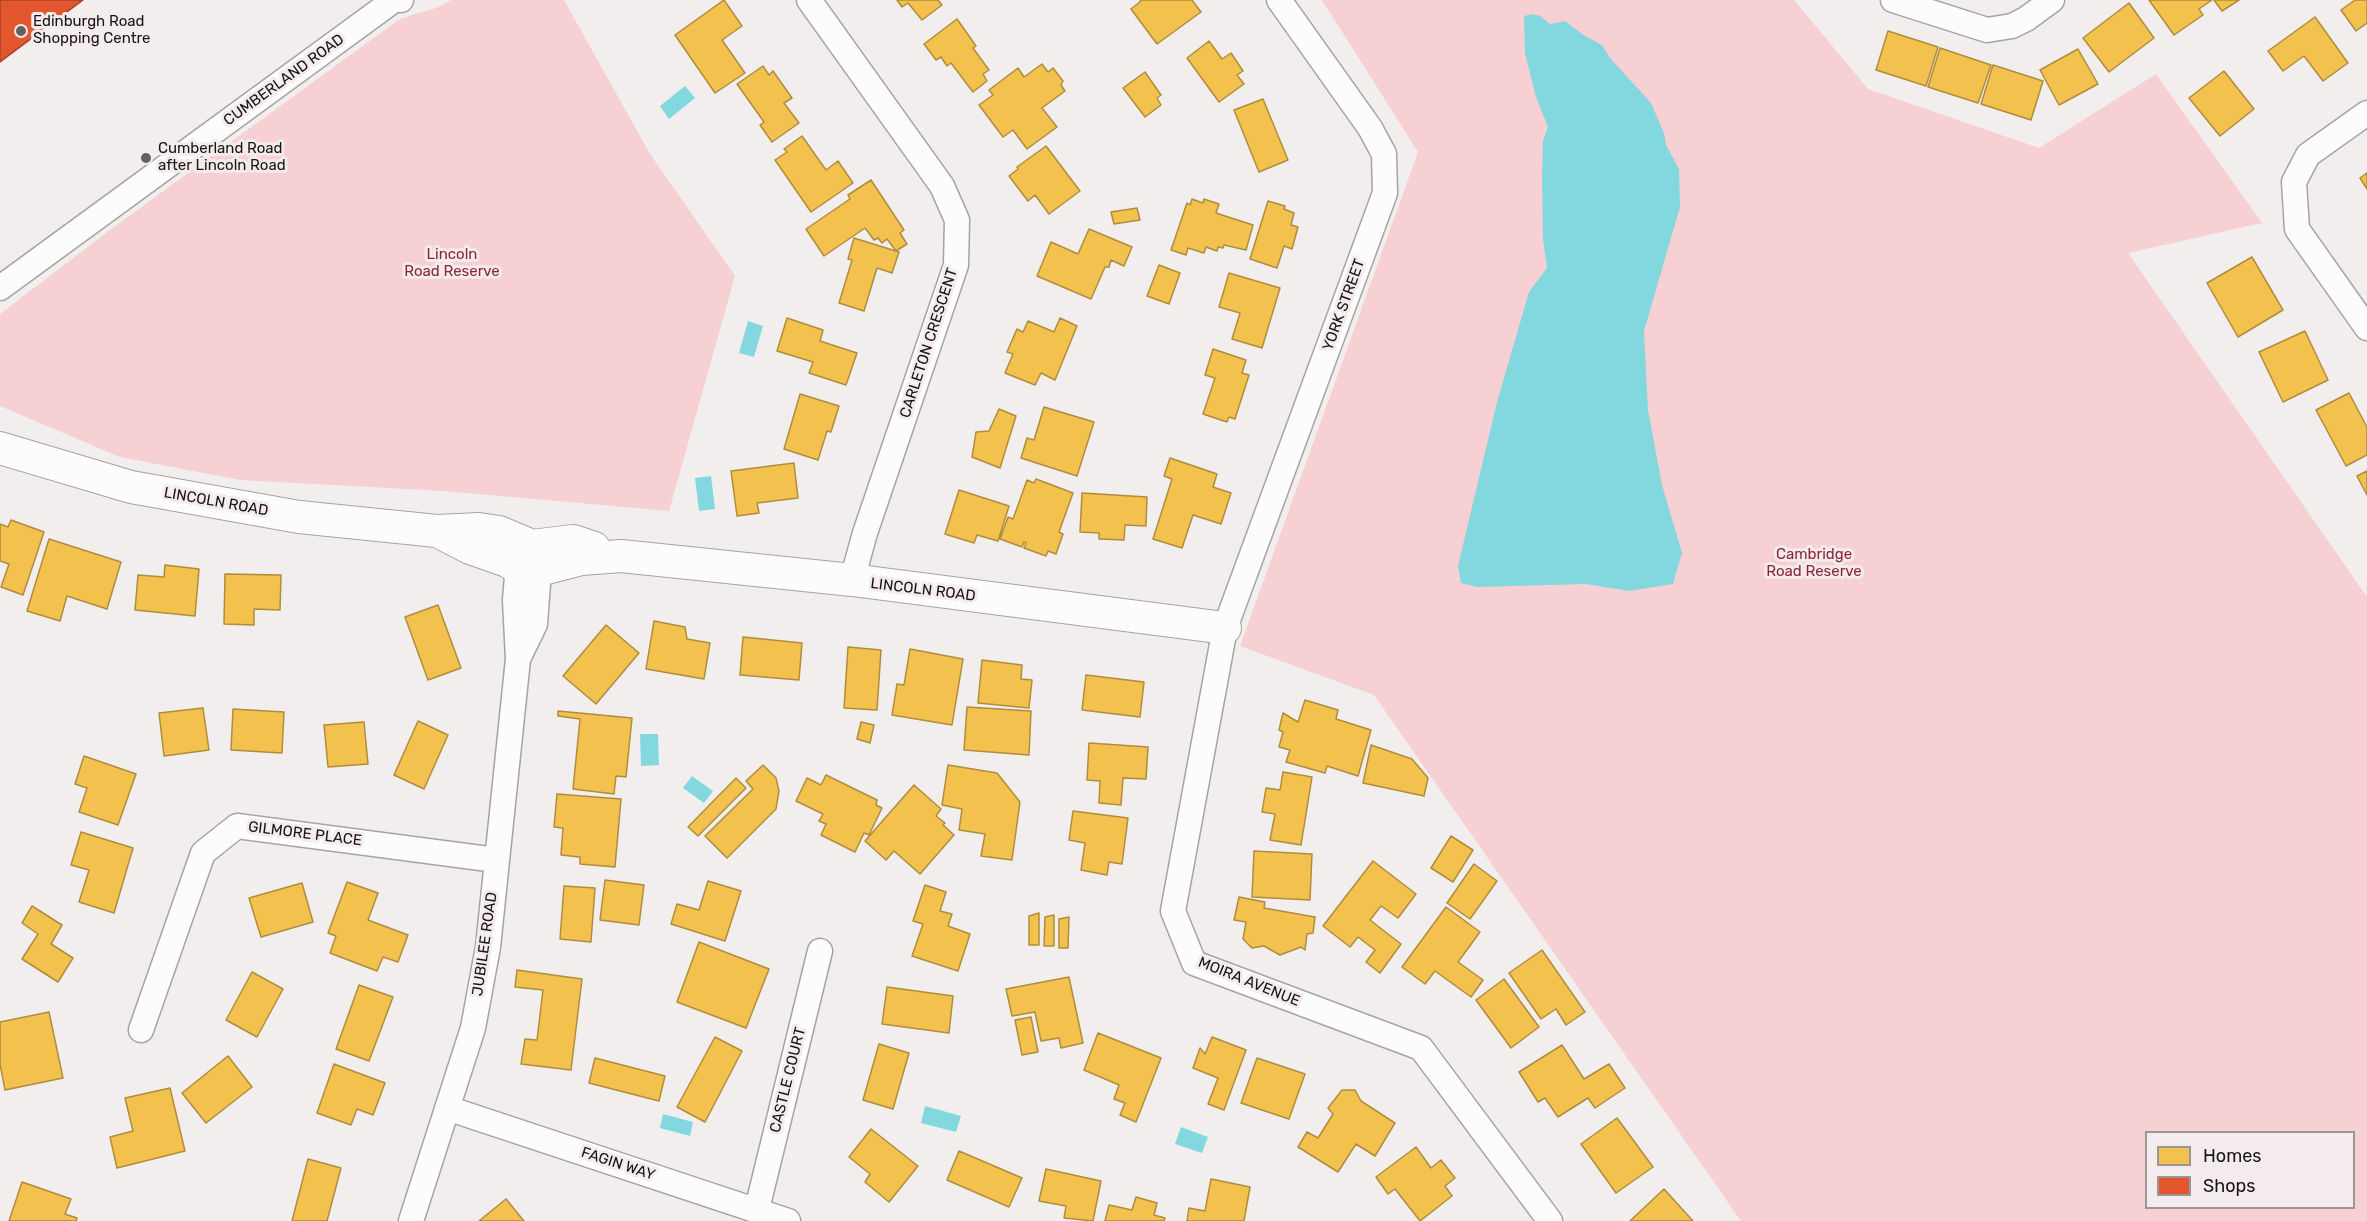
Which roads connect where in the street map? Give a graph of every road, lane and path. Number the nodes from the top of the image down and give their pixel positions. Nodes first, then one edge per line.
1 (394, 0) edge
2 (401, 0) edge
3 (809, 0) edge
4 (1279, 0) edge
5 (1893, 0) edge
6 (2052, 0) edge
7 (2367, 113) edge
8 (0, 288) edge
9 (2367, 328) edge
10 (0, 447) edge
11 (528, 560) junction
12 (852, 580) junction
13 (1225, 628) junction
14 (496, 860) junction
15 (820, 951) dead end
16 (141, 1030) dead end
17 (447, 1108) junction
18 (757, 1209) junction
19 (411, 1221) edge
20 (788, 1221) edge
21 (1550, 1221) edge

1 - 2 street, CUMBERLAND ROAD
1 - 8 street, CUMBERLAND ROAD
3 - 12 street, CARLETON CRESCENT
4 - 13 street, YORK STREET
5 - 6 street
7 - 9 street
10 - 11 street, LINCOLN ROAD
11 - 12 street, LINCOLN ROAD
11 - 14 street, JUBILEE ROAD
12 - 13 street, LINCOLN ROAD
13 - 21 street, MOIRA AVENUE
14 - 16 street, GILMORE PLACE
14 - 17 street, JUBILEE ROAD
15 - 18 street, CASTLE COURT
17 - 18 street, FAGIN WAY
17 - 19 street, JUBILEE ROAD
18 - 20 street, FAGIN WAY

